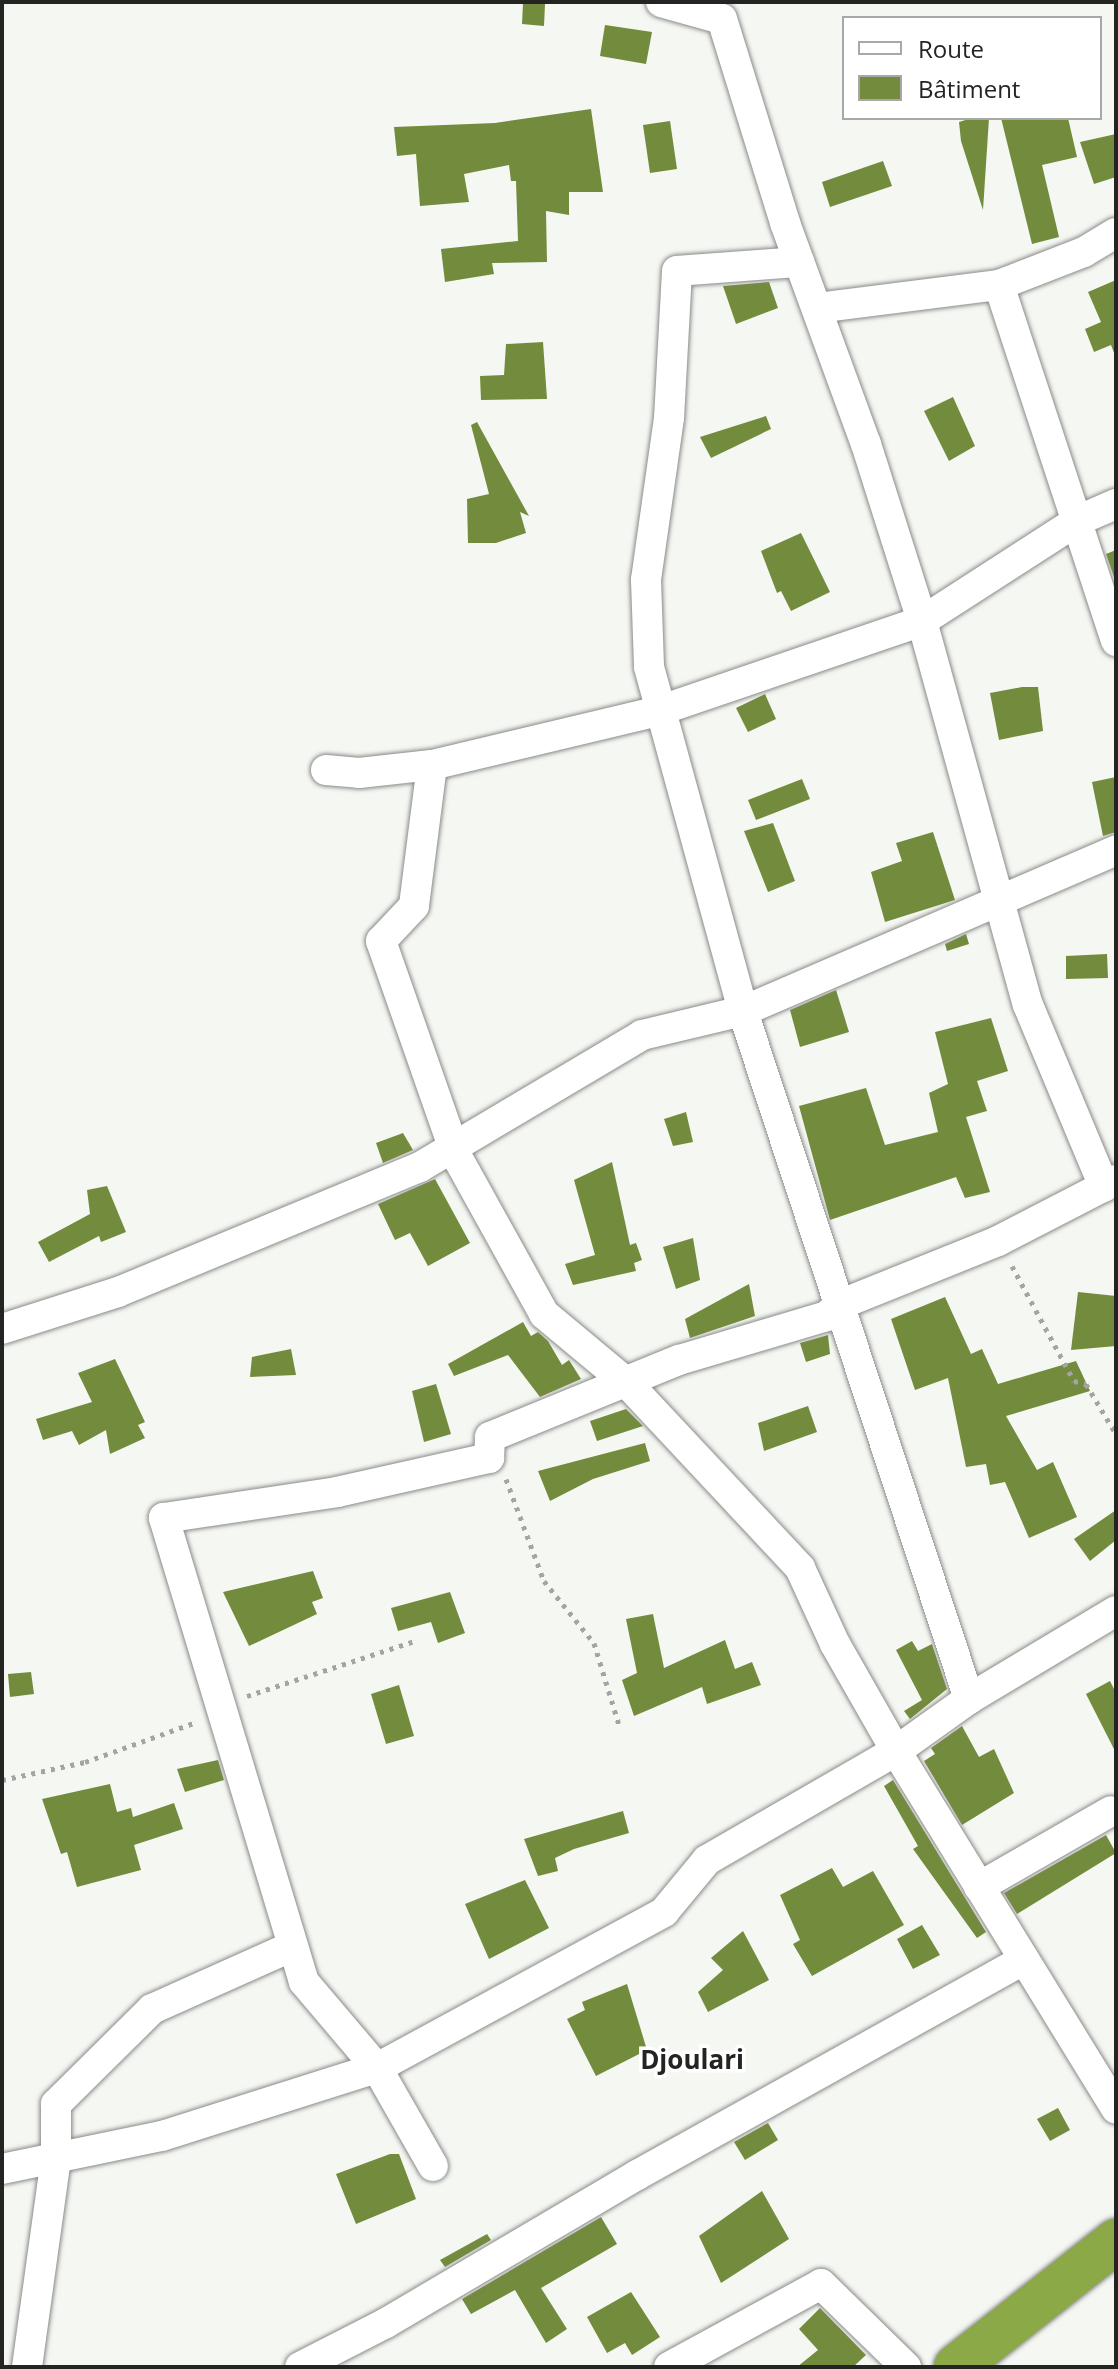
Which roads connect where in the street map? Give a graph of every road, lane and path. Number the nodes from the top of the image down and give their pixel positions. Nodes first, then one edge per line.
1 (661, 2) edge
2 (1116, 233) edge
3 (799, 262) junction
4 (999, 285) junction
5 (817, 308) junction
6 (1116, 504) edge
7 (1079, 520) junction
8 (922, 621) junction
9 (1116, 641) edge
10 (658, 711) junction
11 (432, 765) junction
12 (326, 770) dead end
13 (1116, 850) edge
14 (1001, 902) junction
15 (743, 1011) junction
16 (453, 1146) junction
17 (1110, 1184) edge
18 (998, 1241) junction
19 (839, 1305) junction
20 (2, 1329) edge
21 (628, 1384) junction
22 (1116, 1434) edge
23 (490, 1437) junction
24 (1116, 1611) edge
25 (969, 1699) junction
26 (620, 1728) dead end
27 (896, 1751) junction
28 (1111, 1811) dead end
29 (979, 1887) junction
30 (293, 1946) junction
31 (1024, 1960) junction
32 (377, 2068) junction
33 (1116, 2109) edge
34 (56, 2157) junction
35 (433, 2166) dead end
36 (2, 2169) edge
37 (1116, 2241) edge
38 (27, 2367) edge
39 (300, 2367) edge
40 (669, 2367) edge
41 (906, 2367) edge
42 (956, 2367) edge

1 - 3 street
2 - 4 street
3 - 5 street
3 - 10 street
4 - 5 street
4 - 7 street
5 - 8 street
6 - 7 street
7 - 8 street
7 - 9 street
8 - 10 street
8 - 14 street
10 - 11 street
10 - 15 street
11 - 12 street
11 - 16 street
13 - 14 street
14 - 15 street
14 - 17 street
15 - 16 street
15 - 19 street
16 - 20 street
16 - 21 street
17 - 18 street
18 - 19 street
18 - 22 path
19 - 21 street
19 - 25 street
21 - 23 street
21 - 27 street
23 - 26 path
23 - 30 street
24 - 25 street
25 - 27 street
27 - 29 street
27 - 32 street
28 - 29 street
29 - 31 street
30 - 32 street
30 - 34 street
31 - 33 street
31 - 39 street
32 - 34 street
32 - 35 street
34 - 36 street
34 - 38 street
37 - 42 highway
40 - 41 street

